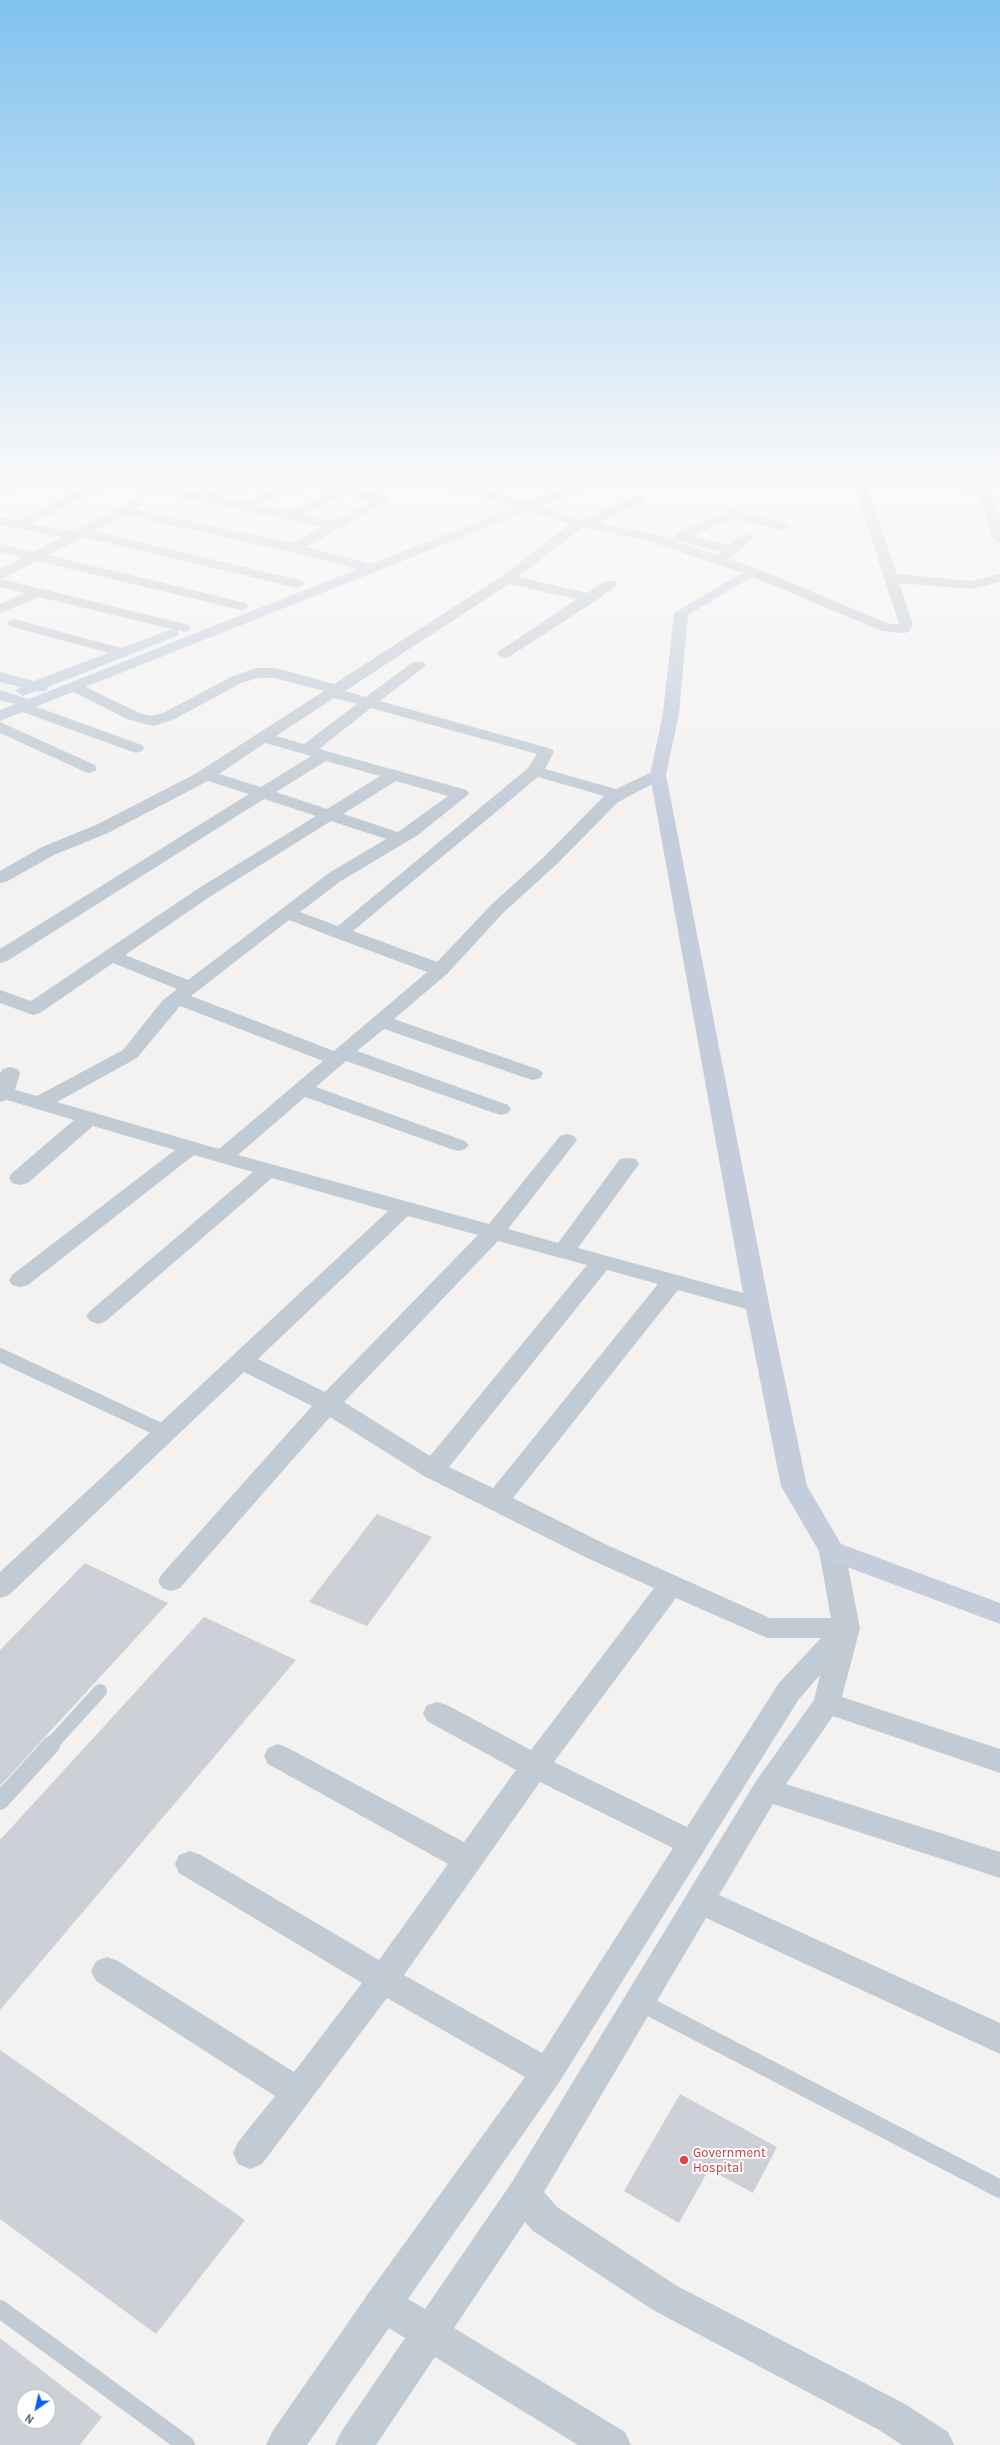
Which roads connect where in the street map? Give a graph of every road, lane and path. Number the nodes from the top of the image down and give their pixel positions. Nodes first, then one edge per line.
1 (29, 596) edge
2 (55, 596) edge
3 (201, 596) edge
4 (267, 596) edge
5 (300, 596) edge
6 (481, 596) edge
7 (582, 596) edge
8 (593, 596) edge
9 (711, 596) edge
10 (811, 596) edge
11 (896, 596) edge
12 (590, 598) junction
13 (241, 606) junction
14 (0, 609) edge
15 (14, 623) dead end
16 (184, 628) junction
17 (120, 652) junction
18 (504, 654) dead end
19 (418, 665) dead end
20 (0, 677) edge
21 (35, 686) junction
22 (75, 687) junction
23 (335, 692) junction
24 (59, 693) junction
25 (2, 698) edge
26 (369, 703) junction
27 (26, 706) junction
28 (0, 716) edge
29 (0, 727) edge
30 (264, 738) junction
31 (136, 748) dead end
32 (315, 753) junction
33 (89, 768) dead end
34 (535, 771) junction
35 (206, 775) junction
36 (394, 775) junction
37 (658, 775) junction
38 (263, 793) junction
39 (617, 795) junction
40 (330, 816) junction
41 (400, 838) junction
42 (0, 878) edge
43 (287, 913) junction
44 (340, 933) junction
45 (112, 956) junction
46 (0, 957) edge
47 (440, 970) junction
48 (184, 993) junction
49 (0, 996) edge
50 (380, 1021) junction
51 (340, 1056) junction
52 (533, 1074) dead end
53 (2, 1082) edge
54 (302, 1089) junction
55 (38, 1104) junction
56 (501, 1109) dead end
57 (89, 1118) junction
58 (567, 1140) dead end
59 (458, 1146) dead end
60 (192, 1148) junction
61 (224, 1156) junction
62 (628, 1164) dead end
63 (269, 1170) junction
64 (20, 1178) dead end
65 (404, 1208) junction
66 (494, 1232) junction
67 (564, 1251) junction
68 (602, 1261) junction
69 (20, 1280) dead end
70 (673, 1281) junction
71 (757, 1304) junction
72 (98, 1316) dead end
73 (0, 1355) edge
74 (242, 1361) junction
75 (328, 1404) junction
76 (165, 1432) junction
77 (433, 1470) junction
78 (497, 1501) junction
79 (832, 1551) junction
80 (171, 1581) dead end
81 (670, 1586) junction
82 (0, 1588) edge
83 (1000, 1614) edge
84 (846, 1628) junction
85 (100, 1691) dead end
86 (827, 1703) junction
87 (437, 1713) dead end
88 (278, 1756) dead end
89 (1000, 1761) edge
90 (535, 1766) junction
91 (766, 1790) junction
92 (0, 1801) edge
93 (692, 1843) junction
94 (467, 1860) junction
95 (190, 1864) dead end
96 (1000, 1865) edge
97 (700, 1901) junction
98 (107, 1971) dead end
99 (383, 1979) junction
100 (640, 2002) junction
101 (1000, 2039) edge
102 (547, 2073) junction
103 (298, 2093) junction
104 (250, 2153) dead end
105 (1000, 2189) edge
106 (524, 2194) junction
107 (383, 2304) junction
108 (0, 2309) edge
109 (430, 2334) junction
110 (186, 2445) edge
111 (285, 2445) edge
112 (354, 2445) edge
113 (612, 2445) edge
114 (935, 2445) edge

1 - 14 street
2 - 16 street
3 - 13 street
4 - 13 street
5 - 22 street
6 - 23 street
7 - 12 street
8 - 12 street
9 - 37 street
10 - 11 street
12 - 18 street
13 - 16 street
15 - 17 street
16 - 17 street
17 - 21 street
19 - 26 street
20 - 21 street
21 - 24 street
21 - 25 street
22 - 23 street
22 - 24 street
23 - 26 street
23 - 30 street
24 - 27 street
25 - 27 street
26 - 32 street
26 - 34 street
27 - 28 street
27 - 31 street
29 - 33 street
30 - 32 street
30 - 35 street
32 - 36 street
32 - 38 street
34 - 39 street
34 - 44 street
35 - 38 street
35 - 42 street
36 - 40 street
36 - 41 street
37 - 39 street
37 - 71 street
38 - 40 street
38 - 46 street
39 - 47 street
40 - 41 street
40 - 45 street
41 - 43 street
43 - 44 street
43 - 48 street
44 - 47 street
45 - 48 street
45 - 49 street
47 - 50 street
48 - 51 street
48 - 55 street
50 - 51 street
50 - 52 street
51 - 54 street
51 - 56 street
53 - 55 street
54 - 59 street
54 - 61 street
55 - 57 street
57 - 60 street
57 - 64 street
58 - 66 street
60 - 61 street
60 - 69 street
61 - 63 street
62 - 67 street
63 - 65 street
63 - 72 street
65 - 66 street
65 - 74 street
66 - 67 street
66 - 75 street
67 - 68 street
68 - 70 street
68 - 77 street
70 - 71 street
70 - 78 street
71 - 79 street
73 - 76 lane
74 - 75 street
74 - 76 street
75 - 77 street
75 - 80 street
76 - 82 street
77 - 78 street
78 - 81 street
79 - 83 street
79 - 84 street
81 - 84 street
81 - 90 street
84 - 86 street
84 - 93 street
85 - 92 lane
86 - 89 street
86 - 91 street
87 - 90 street
88 - 94 street
90 - 93 street
90 - 94 street
91 - 96 street
91 - 97 street
93 - 102 street
94 - 99 street
95 - 99 street
97 - 100 street
97 - 101 street
98 - 103 street
99 - 102 street
99 - 103 street
100 - 105 lane
100 - 106 street
102 - 107 street
103 - 104 street
106 - 109 street
106 - 114 street
107 - 109 street
107 - 111 street
108 - 110 lane
109 - 112 street
109 - 113 street

